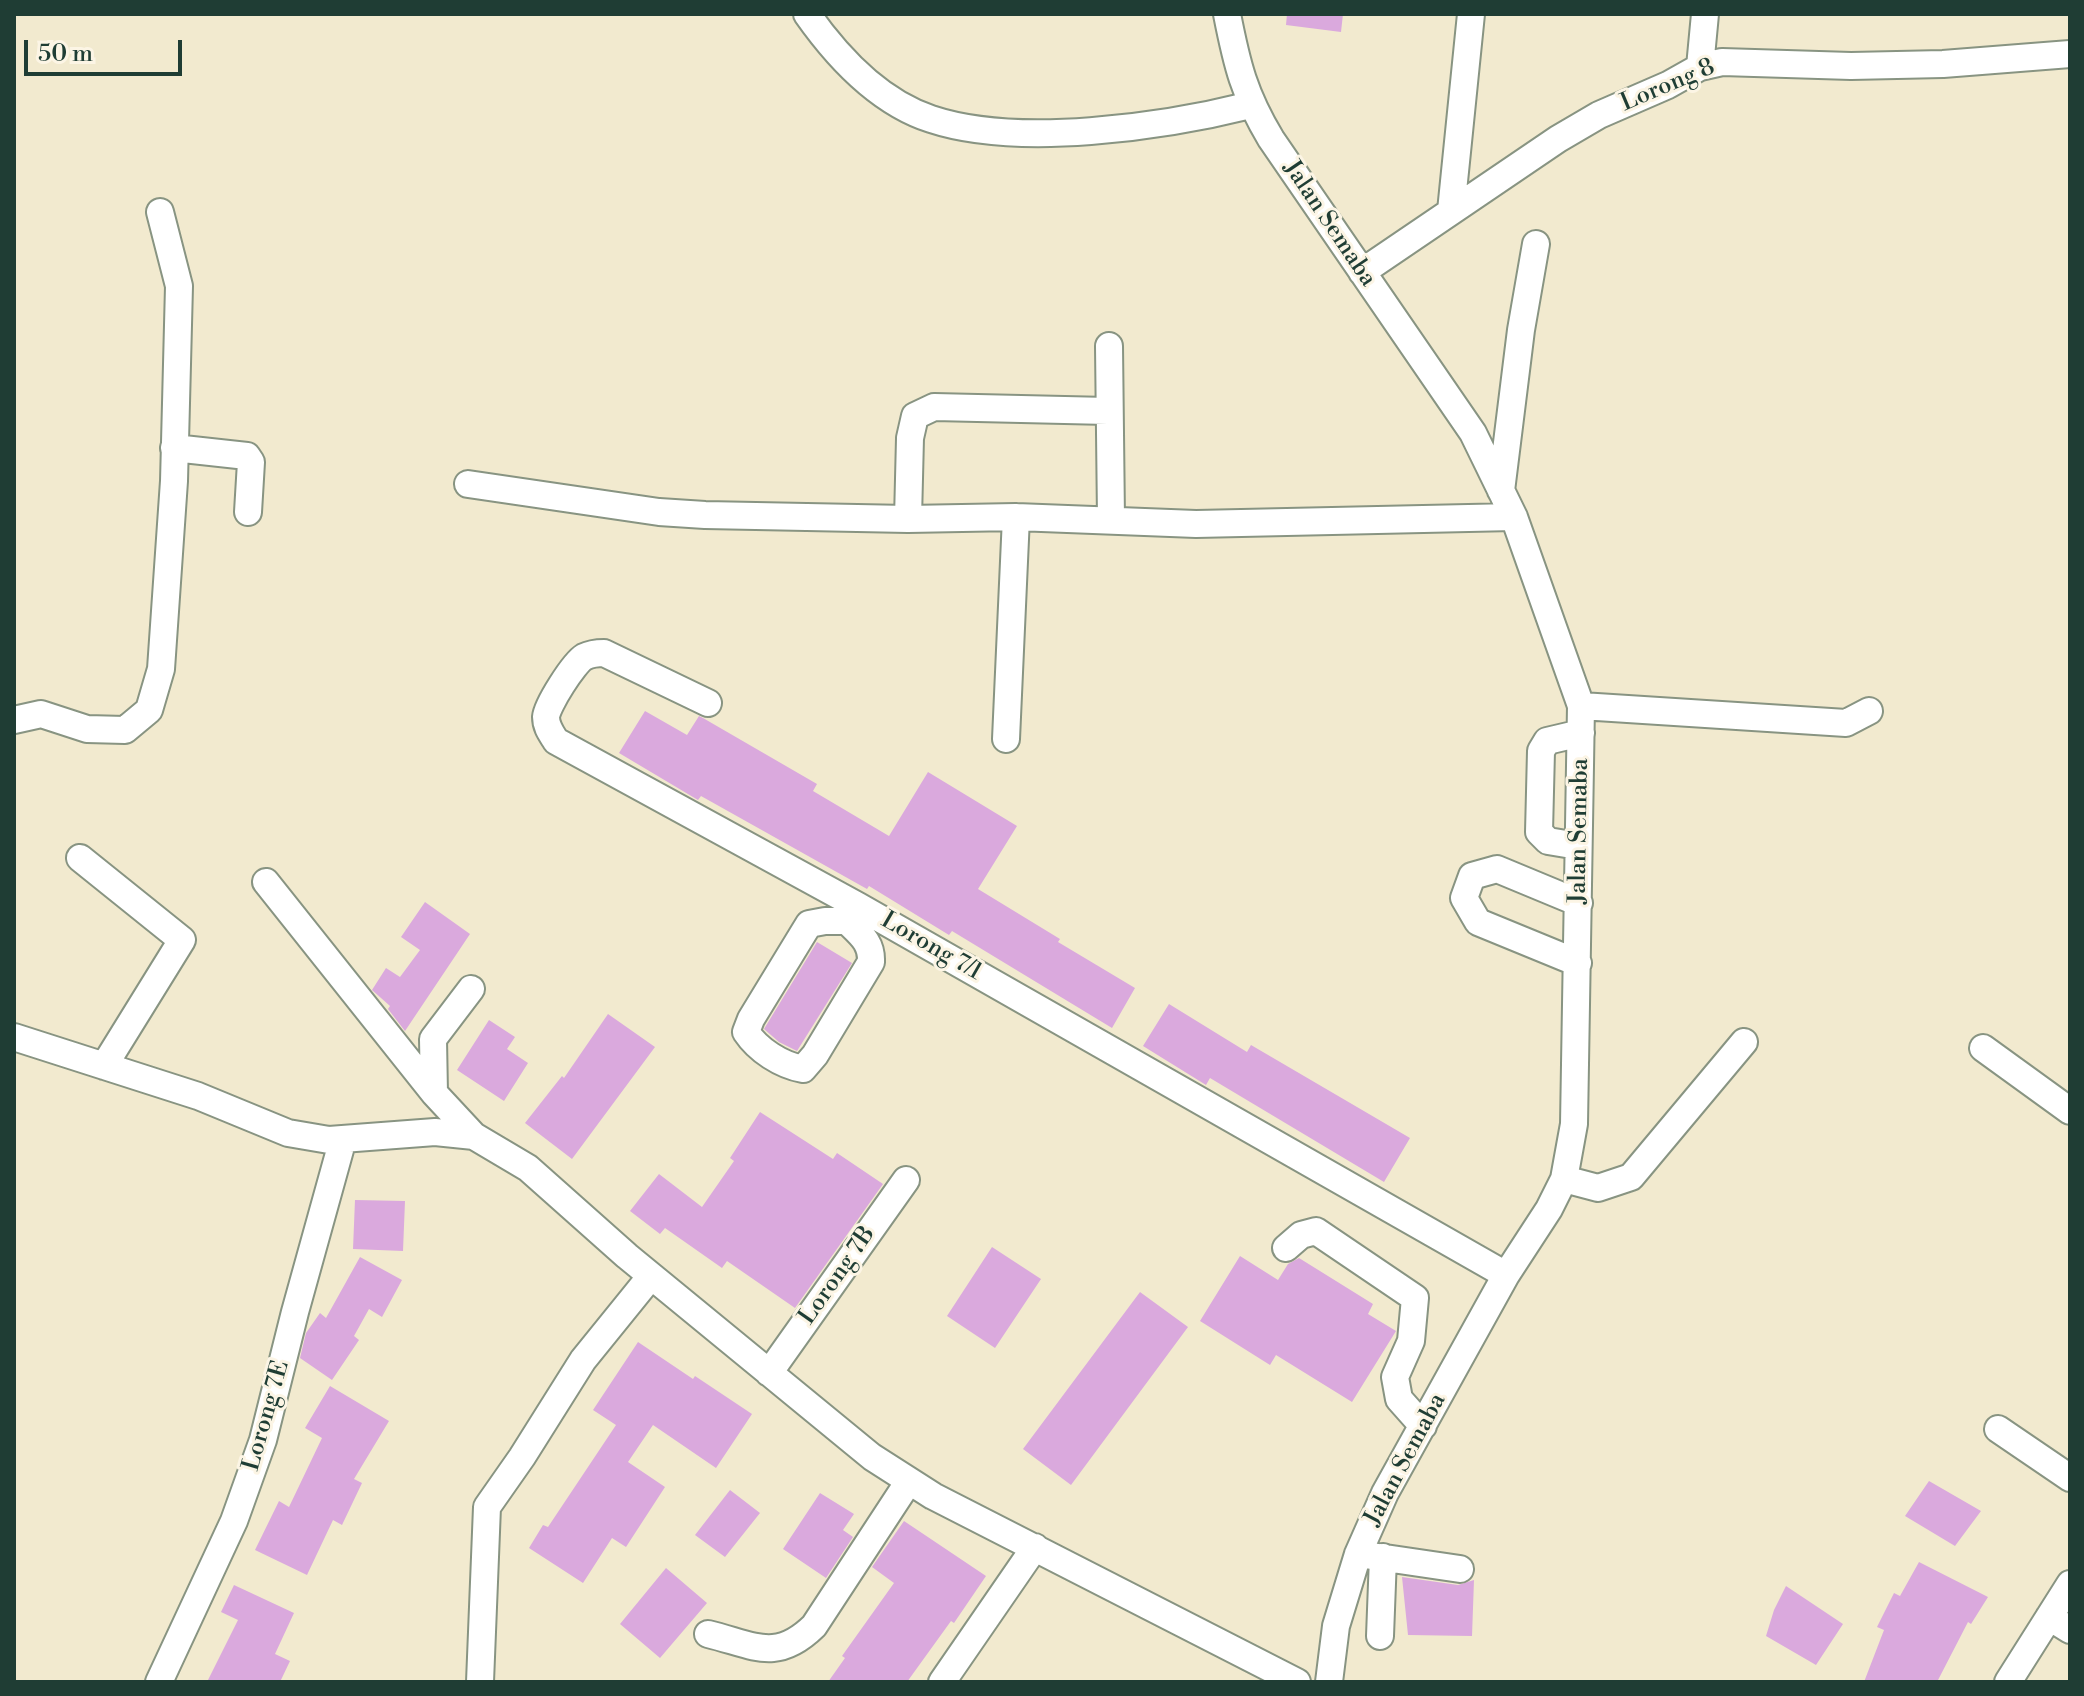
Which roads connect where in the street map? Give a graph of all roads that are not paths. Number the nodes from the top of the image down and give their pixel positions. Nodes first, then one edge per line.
1 (807, 14) edge
2 (1227, 14) edge
3 (1471, 14) edge
4 (1705, 14) edge
5 (2070, 54) edge
6 (1700, 67) junction
7 (1251, 105) junction
8 (1451, 211) junction
9 (160, 212) dead end
10 (1536, 244) dead end
11 (1362, 272) junction
12 (1109, 346) dead end
13 (1108, 411) junction
14 (174, 448) junction
15 (468, 484) dead end
16 (1501, 491) junction
17 (248, 512) dead end
18 (1016, 517) junction
19 (1514, 517) junction
20 (908, 519) junction
21 (1111, 519) junction
22 (708, 703) dead end
23 (1581, 706) junction
24 (1869, 711) dead end
25 (14, 720) edge
26 (1581, 733) junction
27 (1006, 739) dead end
28 (1578, 846) junction
29 (80, 858) dead end
30 (266, 882) dead end
31 (1579, 903) junction
32 (852, 914) junction
33 (1578, 963) junction
34 (471, 989) dead end
35 (14, 1037) edge
36 (1744, 1042) dead end
37 (1983, 1048) dead end
38 (104, 1066) junction
39 (434, 1093) junction
40 (2070, 1111) edge
41 (474, 1136) junction
42 (343, 1139) junction
43 (1564, 1179) junction
44 (906, 1180) dead end
45 (1286, 1248) dead end
46 (1506, 1275) junction
47 (651, 1276) junction
48 (769, 1373) junction
49 (1423, 1426) junction
50 (1998, 1429) dead end
51 (2070, 1478) edge
52 (909, 1481) junction
53 (1035, 1547) junction
54 (1371, 1555) junction
55 (1460, 1569) dead end
56 (2070, 1584) edge
57 (2059, 1624) edge
58 (708, 1634) dead end
59 (1380, 1636) dead end
60 (159, 1682) edge
61 (480, 1682) edge
62 (942, 1682) edge
63 (1297, 1682) edge
64 (1329, 1682) edge
65 (2008, 1682) edge

1 - 7 street
2 - 7 street, Jalan Semaba
3 - 8 street
4 - 6 street
5 - 6 street, Lorong 8
6 - 8 street, Lorong 8
7 - 11 street, Jalan Semaba
8 - 11 street, Lorong 8
9 - 14 street
10 - 16 street
11 - 16 street, Jalan Semaba
12 - 13 street
13 - 20 street
13 - 21 street
14 - 17 street
14 - 25 street
15 - 20 street
16 - 19 street, Jalan Semaba
18 - 20 street
18 - 21 street
18 - 27 street
19 - 21 street
19 - 23 street, Jalan Semaba
22 - 32 street, Lorong 7/1
23 - 24 street
23 - 26 street, Jalan Semaba
26 - 28 street, Jalan Semaba
26 - 28 street
28 - 31 street, Jalan Semaba
29 - 38 street
30 - 39 street
31 - 33 street, Jalan Semaba
31 - 33 street
32 - 32 street
32 - 46 street, Lorong 7/1
33 - 43 street, Jalan Semaba
34 - 39 street
35 - 38 street
36 - 43 street
37 - 40 street
38 - 42 street
39 - 41 street
41 - 42 street
41 - 47 street
42 - 60 street, Lorong 7E
43 - 46 street, Jalan Semaba
44 - 48 street, Lorong 7B
45 - 49 street
46 - 49 street, Jalan Semaba
47 - 48 street
47 - 61 street
48 - 52 street
49 - 54 street, Jalan Semaba
50 - 51 street
52 - 53 street
52 - 58 street
53 - 62 street
53 - 63 street
54 - 55 street
54 - 59 street
54 - 64 street, Jalan Semaba
56 - 57 street
57 - 65 street

